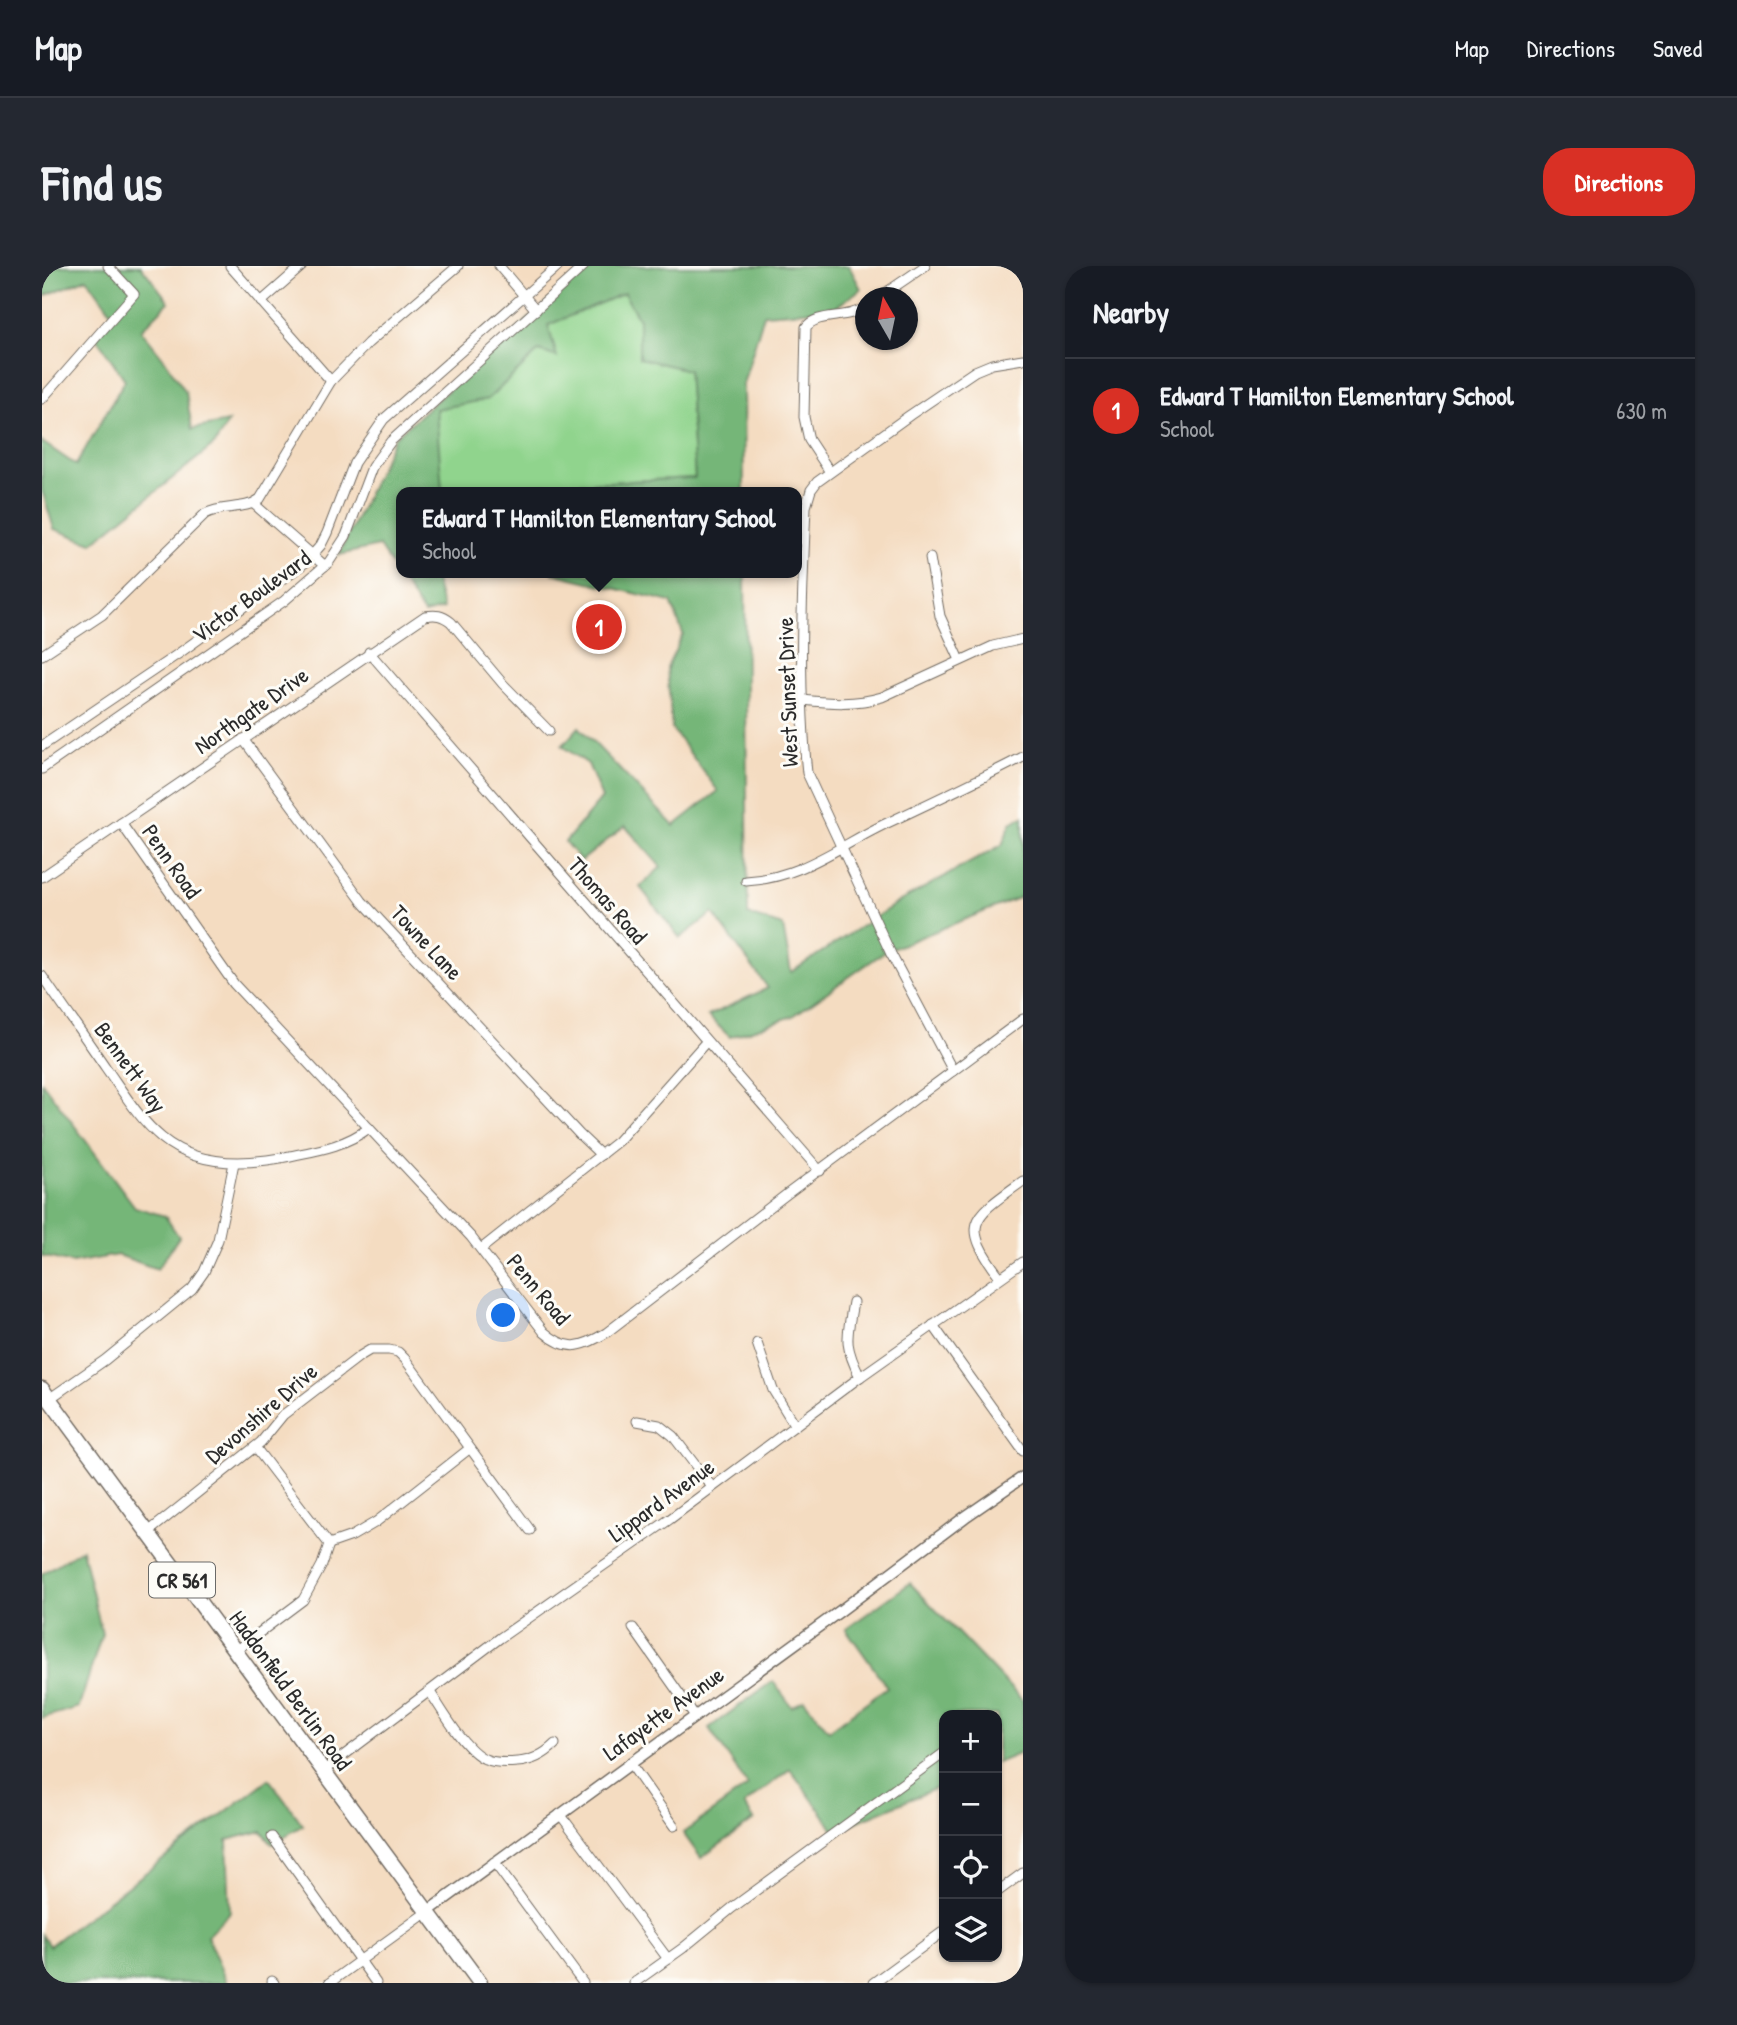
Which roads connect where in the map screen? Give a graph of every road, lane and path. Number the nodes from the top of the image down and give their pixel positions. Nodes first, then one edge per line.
1 (108, 266) edge
2 (230, 266) edge
3 (302, 266) edge
4 (458, 266) edge
5 (499, 266) edge
6 (558, 266) edge
7 (584, 266) edge
8 (925, 266) edge
9 (894, 287) edge
10 (525, 295) junction
11 (261, 302) junction
12 (536, 310) junction
13 (855, 312) edge
14 (1023, 359) edge
15 (331, 381) junction
16 (42, 398) edge
17 (830, 472) junction
18 (341, 494) junction
19 (254, 504) junction
20 (357, 505) junction
21 (313, 555) junction
22 (930, 558) dead end
23 (325, 566) junction
24 (1023, 639) edge
25 (369, 652) junction
26 (42, 656) edge
27 (960, 660) junction
28 (803, 700) junction
29 (549, 731) dead end
30 (243, 739) junction
31 (42, 746) edge
32 (1023, 757) edge
33 (42, 769) edge
34 (121, 823) junction
35 (841, 848) junction
36 (42, 877) edge
37 (746, 881) dead end
38 (42, 976) edge
39 (1023, 1019) edge
40 (706, 1042) junction
41 (953, 1071) junction
42 (369, 1128) junction
43 (601, 1155) junction
44 (234, 1163) junction
45 (820, 1171) junction
46 (1023, 1181) edge
47 (481, 1248) junction
48 (1023, 1262) edge
49 (1000, 1277) junction
50 (853, 1302) dead end
51 (933, 1325) junction
52 (757, 1343) dead end
53 (860, 1377) junction
54 (46, 1394) edge
55 (636, 1421) dead end
56 (795, 1426) junction
57 (255, 1447) junction
58 (469, 1449) junction
59 (1023, 1451) edge
60 (1023, 1477) edge
61 (712, 1487) junction
62 (530, 1530) dead end
63 (147, 1533) junction
64 (329, 1544) junction
65 (633, 1629) dead end
66 (235, 1651) junction
67 (430, 1692) junction
68 (695, 1716) junction
69 (555, 1744) dead end
70 (939, 1757) edge
71 (630, 1763) junction
72 (323, 1771) junction
73 (560, 1814) junction
74 (674, 1826) dead end
75 (272, 1837) dead end
76 (494, 1862) junction
77 (1023, 1872) edge
78 (1002, 1888) edge
79 (427, 1912) junction
80 (939, 1935) edge
81 (668, 1959) junction
82 (360, 1960) junction
83 (329, 1983) edge
84 (376, 1983) edge
85 (480, 1983) edge
86 (583, 1983) edge
87 (634, 1983) edge
88 (873, 1983) edge

1 - 16 street
2 - 11 street
3 - 11 street
4 - 15 street
5 - 10 street
6 - 10 street, Victor Boulevard
7 - 12 street, Victor Boulevard
8 - 9 street
10 - 12 street
10 - 18 street, Victor Boulevard
11 - 15 street
12 - 20 street, Victor Boulevard
13 - 17 street
14 - 17 street, West Sunset Drive
15 - 19 street
17 - 28 street, West Sunset Drive
18 - 20 street
18 - 21 street, Victor Boulevard
19 - 21 street
19 - 26 street
20 - 23 street, Victor Boulevard
21 - 23 street
21 - 31 street, Victor Boulevard
22 - 27 street
23 - 33 street, Victor Boulevard
24 - 27 street
25 - 29 street, Northgate Drive
25 - 30 street, Northgate Drive
25 - 40 street, Thomas Road
27 - 28 street
28 - 35 street, West Sunset Drive
30 - 34 street, Northgate Drive
30 - 43 street, Towne Lane
32 - 35 street
34 - 36 street, Northgate Drive
34 - 42 street, Penn Road
35 - 37 street
35 - 41 street, West Sunset Drive
38 - 44 street, Bennett Way
39 - 41 street, Penn Road
40 - 43 street
40 - 45 street, Thomas Road
41 - 45 street, Penn Road
42 - 44 street, Bennett Way
42 - 47 street, Penn Road
43 - 47 street
44 - 54 street
45 - 47 street, Penn Road
46 - 49 street
48 - 49 street, Lippard Avenue
49 - 51 street, Lippard Avenue
50 - 53 street
51 - 53 street, Lippard Avenue
51 - 59 street
52 - 56 street
53 - 56 street, Lippard Avenue
54 - 63 main road, Haddonfield Berlin Road / CR 561
55 - 61 street
56 - 61 street, Lippard Avenue
57 - 58 street, Devonshire Drive
57 - 63 street, Devonshire Drive
57 - 64 street
58 - 62 street, Devonshire Drive
58 - 64 street
60 - 68 street, Lafayette Avenue
61 - 67 street, Lippard Avenue
63 - 66 main road, Haddonfield Berlin Road / CR 561
64 - 66 street
65 - 68 street
66 - 72 main road, Haddonfield Berlin Road / CR 561
67 - 69 street
67 - 72 street, Lippard Avenue
68 - 71 street, Lafayette Avenue
70 - 81 street
71 - 73 street, Lafayette Avenue
71 - 74 street
72 - 79 main road, Haddonfield Berlin Road / CR 561
73 - 76 street, Lafayette Avenue
73 - 81 street
75 - 82 street
76 - 79 street, Lafayette Avenue
76 - 86 street
77 - 78 street
79 - 82 street, Lafayette Avenue
79 - 85 main road, Haddonfield Berlin Road / CR 561
80 - 88 street
81 - 87 street
82 - 83 street, Lafayette Avenue
82 - 84 street

